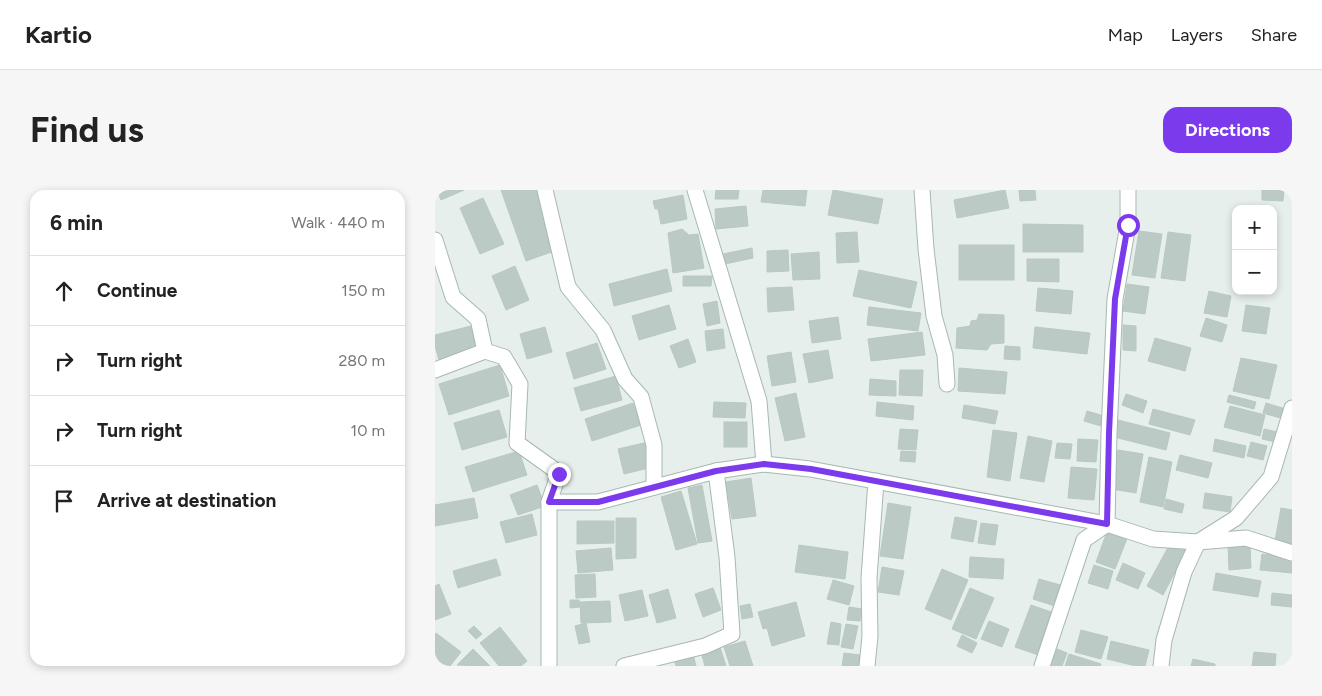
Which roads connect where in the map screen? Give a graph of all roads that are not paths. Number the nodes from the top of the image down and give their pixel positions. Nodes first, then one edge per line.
1 (545, 190) edge
2 (695, 190) edge
3 (922, 190) edge
4 (1128, 190) edge
5 (435, 240) edge
6 (485, 352) junction
7 (435, 370) edge
8 (947, 384) dead end
9 (1292, 408) edge
10 (764, 464) junction
11 (716, 471) junction
12 (876, 481) junction
13 (655, 487) junction
14 (549, 502) junction
15 (1107, 524) junction
16 (1198, 542) junction
17 (1292, 553) edge
18 (549, 666) edge
19 (624, 666) edge
20 (867, 666) edge
21 (1042, 666) edge
22 (1161, 666) edge

1 - 13 street
2 - 10 street
3 - 8 street
4 - 15 street
5 - 6 street
6 - 7 street
6 - 14 street
9 - 16 street
10 - 11 street
10 - 12 street
11 - 13 street
11 - 19 street
12 - 15 street
12 - 20 street
13 - 14 street
14 - 18 street
15 - 16 street
15 - 21 street
16 - 17 street
16 - 22 street

